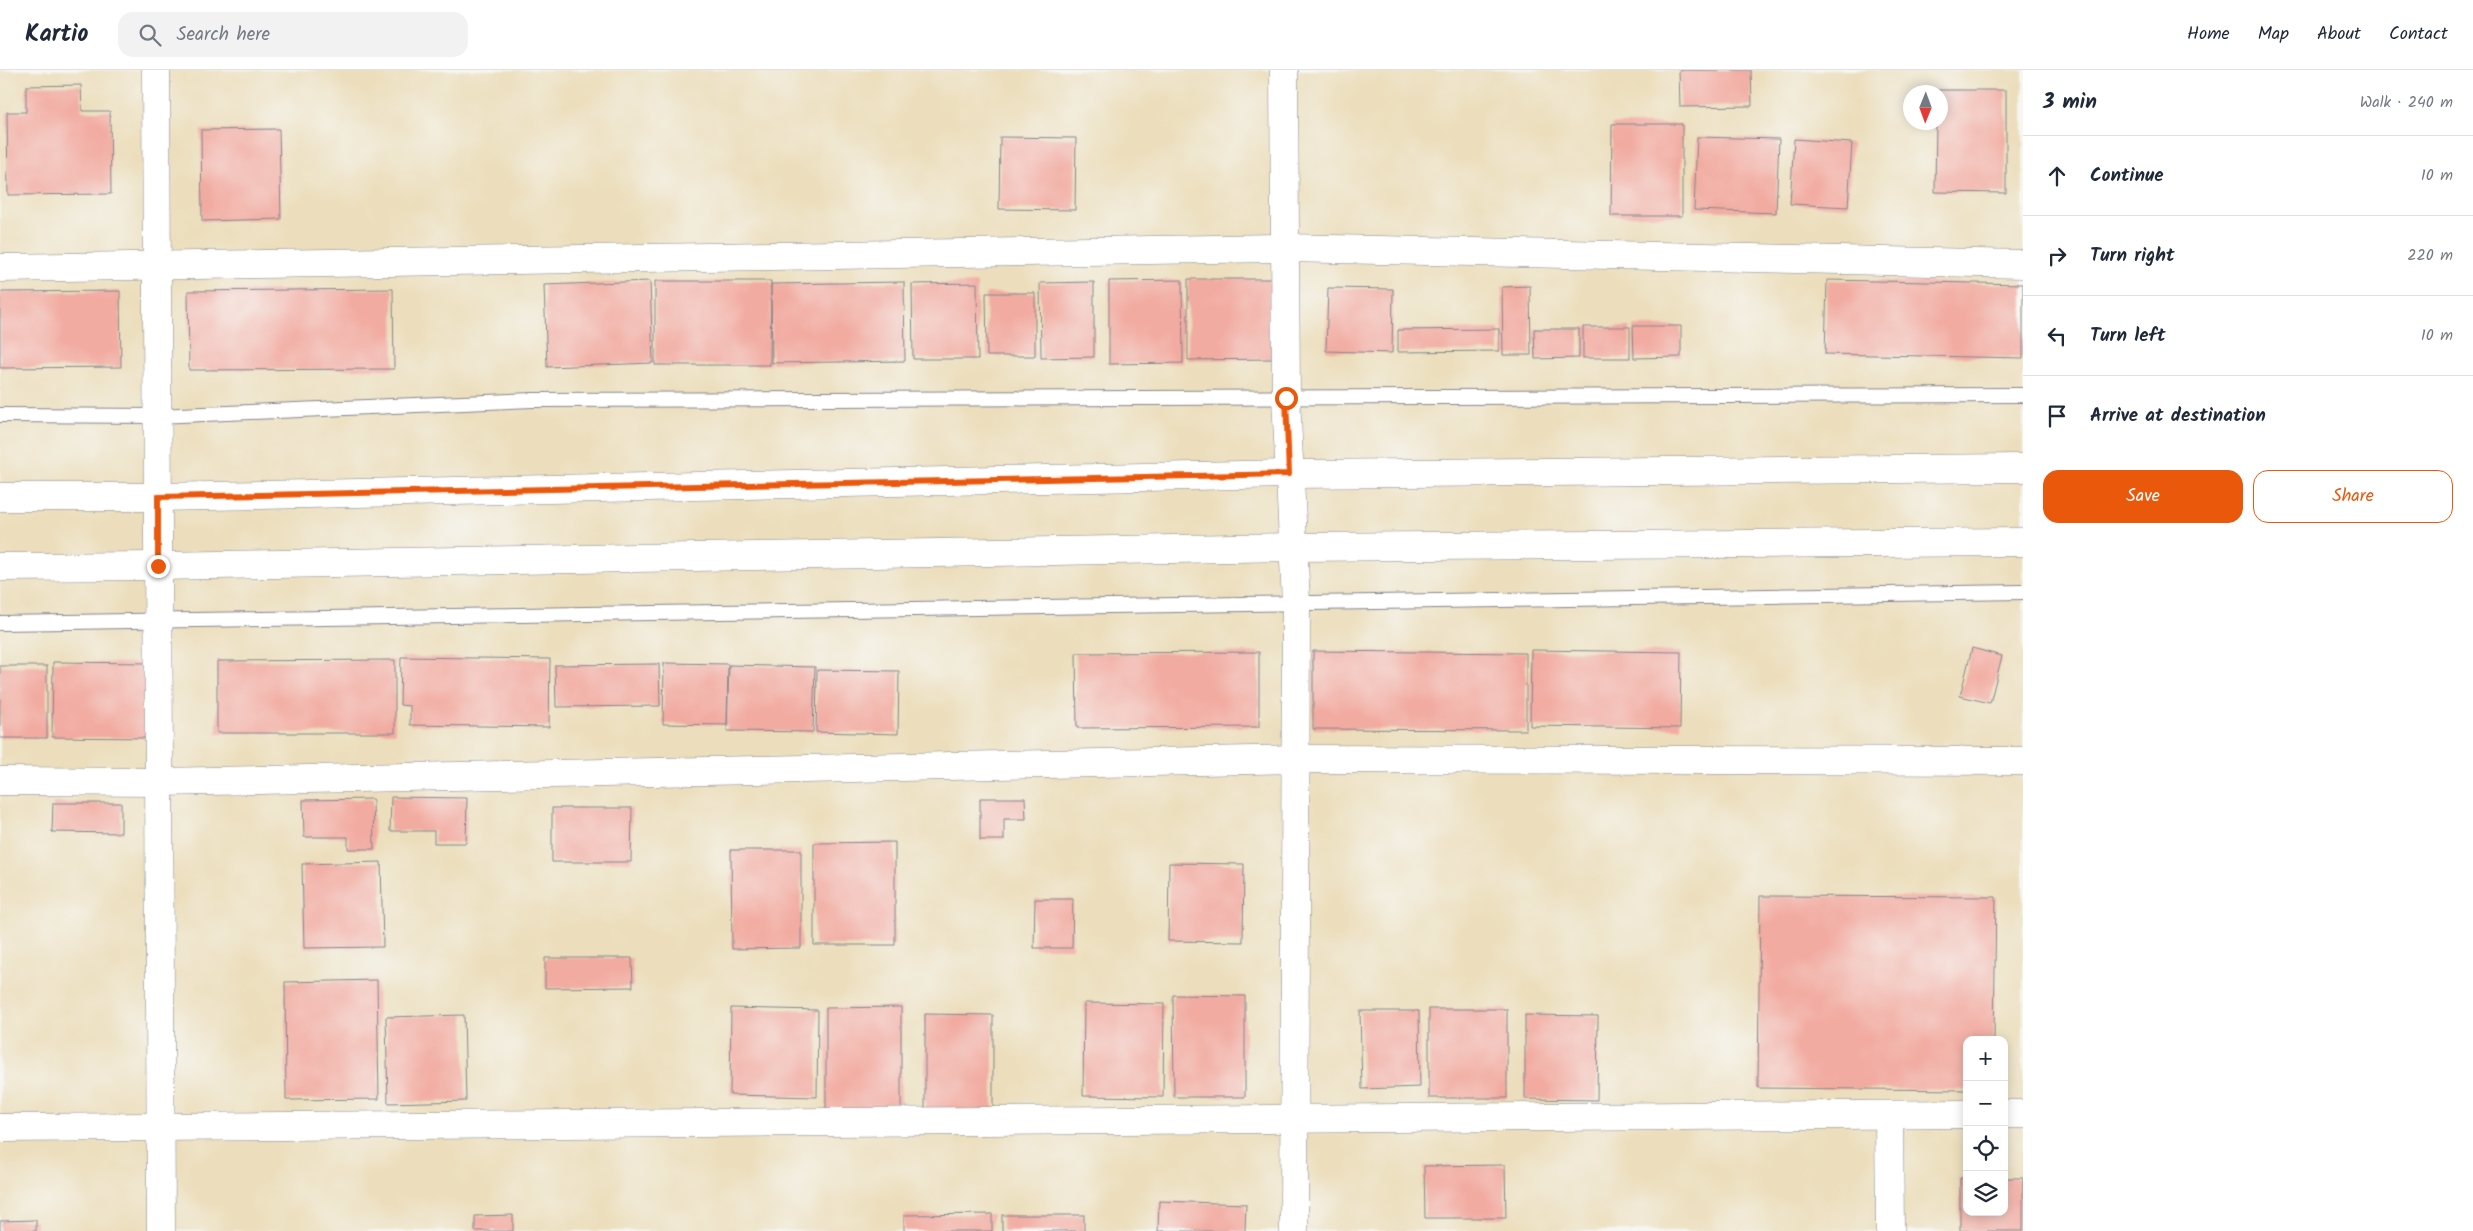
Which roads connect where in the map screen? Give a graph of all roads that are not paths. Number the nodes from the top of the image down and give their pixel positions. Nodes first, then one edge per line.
1 (156, 70) edge
2 (1284, 70) edge
3 (1285, 248) junction
4 (2023, 264) edge
5 (156, 266) junction
6 (0, 268) edge
7 (2023, 395) edge
8 (1286, 398) junction
9 (0, 415) edge
10 (157, 416) junction
11 (2023, 468) edge
12 (1289, 474) junction
13 (0, 497) edge
14 (158, 497) junction
15 (2023, 542) edge
16 (1294, 547) junction
17 (158, 566) junction
18 (0, 567) edge
19 (2023, 592) edge
20 (1296, 602) junction
21 (158, 622) junction
22 (0, 623) edge
23 (1297, 759) junction
24 (2023, 761) edge
25 (0, 781) edge
26 (159, 782) junction
27 (1963, 1114) edge
28 (2008, 1114) edge
29 (2023, 1114) edge
30 (1889, 1115) junction
31 (1294, 1119) junction
32 (160, 1127) junction
33 (0, 1128) edge
34 (161, 1231) edge
35 (1294, 1231) edge
36 (1890, 1231) edge

1 - 5 street
2 - 3 street
3 - 4 street
3 - 5 street
3 - 8 street
5 - 6 street
5 - 10 street
7 - 8 lane
8 - 10 lane
8 - 12 street
9 - 10 lane
10 - 14 street
11 - 12 street
12 - 14 street
12 - 16 street
13 - 14 street
14 - 17 street
15 - 16 street
16 - 17 street
16 - 20 street
17 - 18 street
17 - 21 street
19 - 20 lane
20 - 21 lane
20 - 23 street
21 - 22 lane
21 - 26 street
23 - 24 street
23 - 26 street
23 - 31 street
25 - 26 street
26 - 32 street
27 - 30 street
28 - 29 street
30 - 31 street
30 - 36 street
31 - 32 street
31 - 35 street
32 - 33 street
32 - 34 street

